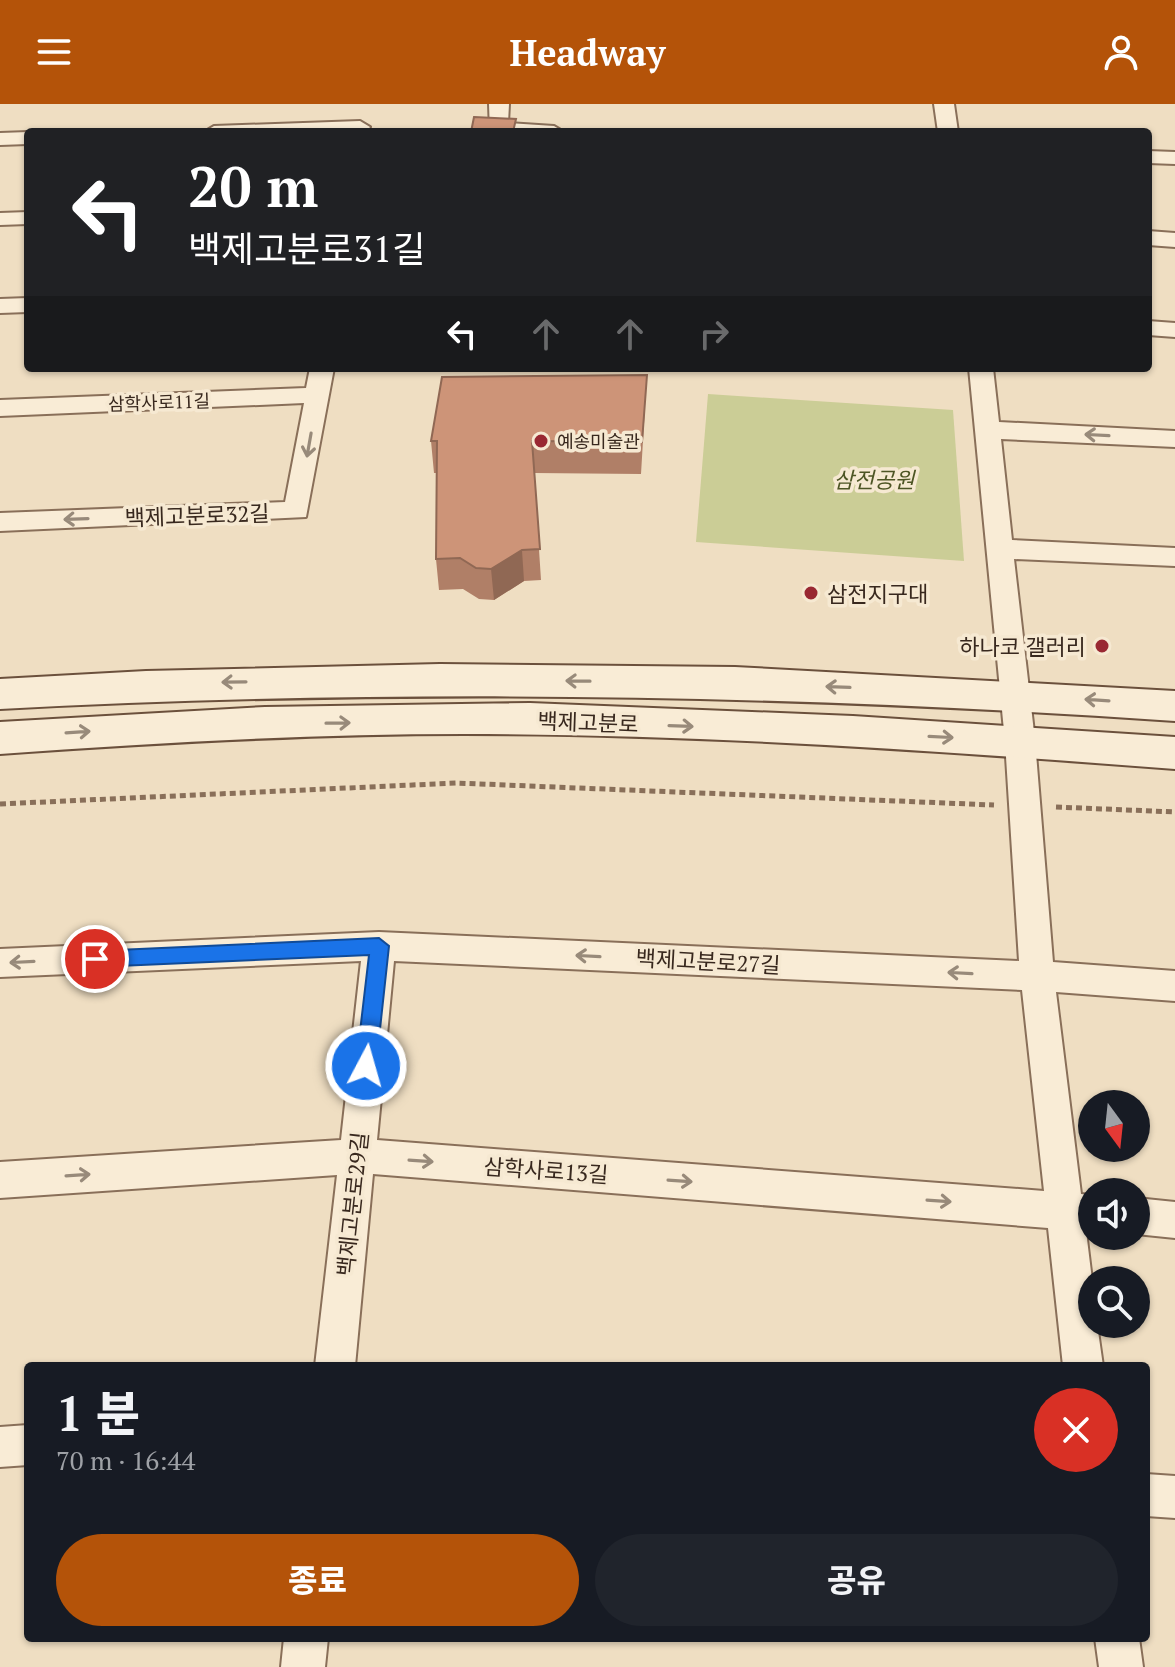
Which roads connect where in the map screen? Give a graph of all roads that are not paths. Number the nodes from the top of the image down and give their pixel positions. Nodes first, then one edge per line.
1 (364, 104) edge
2 (499, 104) edge
3 (944, 104) edge
4 (360, 128) edge
5 (498, 128) edge
6 (947, 128) edge
7 (24, 138) edge
8 (0, 139) edge
9 (1152, 157) edge
10 (1175, 158) edge
11 (24, 218) edge
12 (0, 219) edge
13 (1152, 238) edge
14 (1175, 240) edge
15 (24, 305) edge
16 (0, 306) edge
17 (1152, 328) edge
18 (1175, 330) edge
19 (321, 372) edge
20 (981, 372) edge
21 (318, 395) junction
22 (0, 408) edge
23 (988, 430) junction
24 (1175, 439) edge
25 (0, 522) edge
26 (998, 549) junction
27 (1175, 557) edge
28 (1014, 693) junction
29 (0, 694) edge
30 (1175, 706) edge
31 (0, 738) edge
32 (1020, 741) junction
33 (1175, 753) edge
34 (379, 946) junction
35 (0, 963) edge
36 (1037, 976) junction
37 (1175, 986) edge
38 (357, 1156) junction
39 (0, 1180) edge
40 (1078, 1212) edge
41 (1150, 1217) edge
42 (1175, 1220) edge
43 (1079, 1250) edge
44 (335, 1362) edge
45 (1083, 1362) edge
46 (24, 1445) edge
47 (0, 1447) edge
48 (1150, 1495) edge
49 (1175, 1497) edge
50 (306, 1642) edge
51 (1118, 1642) edge
52 (303, 1667) edge
53 (1121, 1667) edge

1 - 4 street
2 - 5 street
3 - 6 street
7 - 8 street
9 - 10 street
11 - 12 street
13 - 14 street
15 - 16 street
17 - 18 street
19 - 21 street, 백제고분로32길
20 - 23 street
21 - 22 street, 삼학사로11길
21 -> 25 street, 백제고분로32길
24 -> 23 street
23 - 26 street
26 - 27 street
26 - 28 street
28 -> 29 main road, 백제고분로
30 -> 28 main road, 백제고분로
28 - 32 street
31 -> 32 main road, 백제고분로
32 - 33 main road, 백제고분로
32 - 36 street
34 -> 35 street, 백제고분로27길
36 -> 34 street, 백제고분로27길
34 - 38 street, 백제고분로29길
36 - 37 street, 백제고분로27길
36 - 40 street
39 -> 38 street, 삼학사로13길
38 -> 40 street, 삼학사로13길
38 - 44 street, 백제고분로29길
41 - 42 street
43 - 45 street
46 - 47 street
48 - 49 street
50 - 52 street
51 - 53 street

